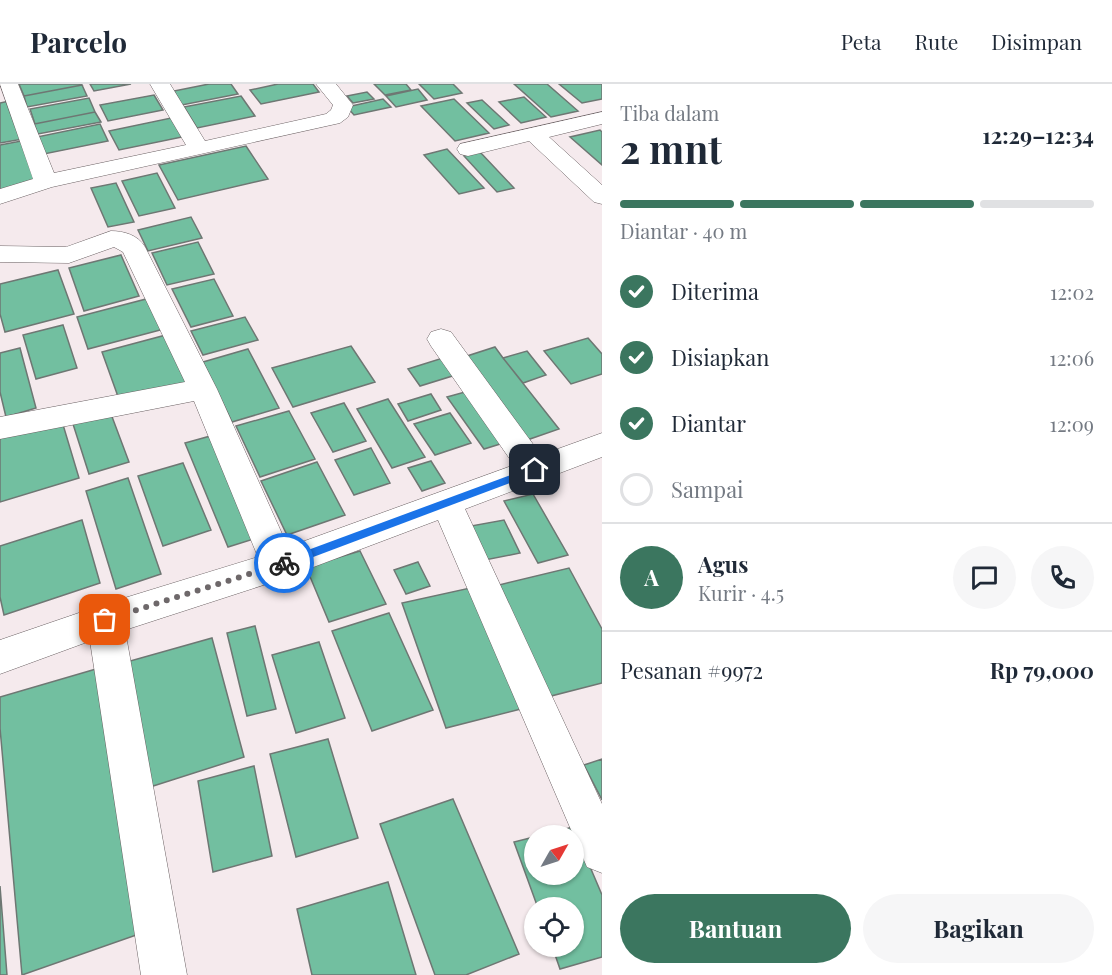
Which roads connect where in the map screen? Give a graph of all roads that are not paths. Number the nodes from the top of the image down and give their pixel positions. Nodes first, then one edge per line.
1 (160, 84) edge
2 (326, 84) edge
3 (6, 91) edge
4 (602, 118) edge
5 (533, 134) junction
6 (199, 149) junction
7 (468, 149) dead end
8 (46, 182) junction
9 (0, 196) edge
10 (602, 197) edge
11 (0, 254) edge
12 (441, 339) dead end
13 (203, 389) junction
14 (0, 428) edge
15 (602, 446) edge
16 (535, 470) junction
17 (447, 502) junction
18 (279, 565) junction
19 (105, 620) junction
20 (0, 657) edge
21 (602, 852) edge
22 (164, 975) edge

1 - 6 street
2 - 6 street
3 - 8 street
4 - 5 street
5 - 7 street
5 - 10 street
6 - 8 street
8 - 9 street
11 - 13 street
12 - 16 street
13 - 14 street
13 - 18 street
15 - 16 street
16 - 17 street
17 - 18 street
17 - 21 street
18 - 19 street
19 - 20 street
19 - 22 street

